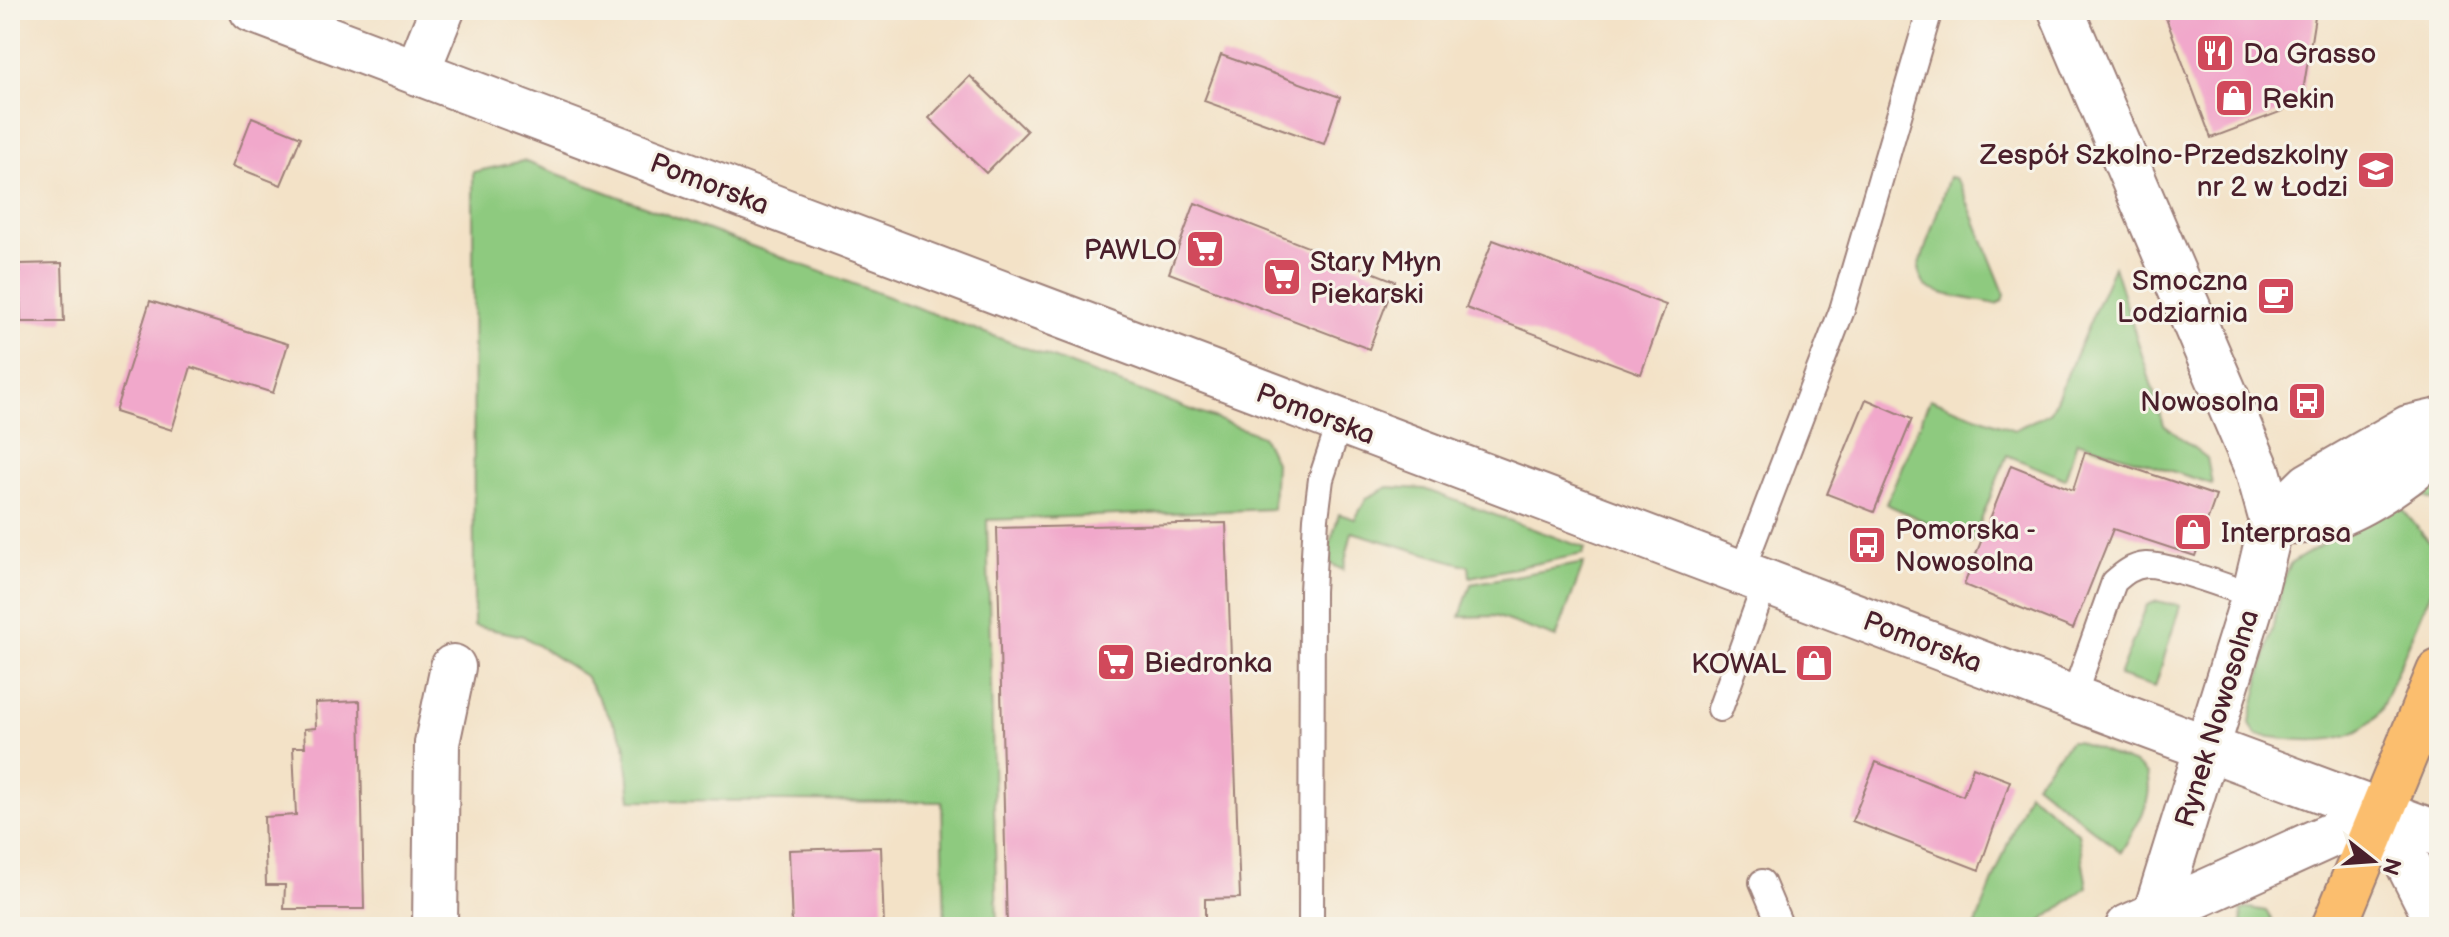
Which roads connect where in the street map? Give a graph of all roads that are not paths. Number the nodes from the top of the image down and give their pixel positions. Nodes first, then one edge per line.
1 (252, 10) edge
2 (442, 10) edge
3 (1930, 10) edge
4 (2061, 10) edge
5 (417, 72) junction
6 (2439, 421) edge
7 (1340, 422) junction
8 (2439, 443) edge
9 (2272, 521) junction
10 (1754, 577) junction
11 (2254, 596) junction
12 (453, 667) dead end
13 (2439, 672) edge
14 (2073, 698) junction
15 (1720, 709) dead end
16 (2207, 748) junction
17 (2382, 812) junction
18 (2439, 834) edge
19 (1762, 882) dead end
20 (2142, 921) edge
21 (2439, 925) edge
22 (435, 927) edge
23 (1311, 927) edge
24 (1781, 927) edge
25 (2334, 927) edge

1 - 5 street, Pomorska
2 - 5 street
3 - 10 lane
4 - 9 street
5 - 7 street, Pomorska
6 - 9 street
7 - 10 street, Pomorska
7 - 23 lane
8 - 9 street
9 - 11 street, Rynek Nowosolna
10 - 14 street, Pomorska
10 - 15 lane
11 - 14 lane
11 - 16 street, Rynek Nowosolna
12 - 22 street
13 - 17 main road
14 - 16 street, Pomorska
16 - 17 street, Pomorska
16 - 20 street, Rynek Nowosolna
17 - 18 street, Pomorska
17 - 20 street
17 - 21 street
17 - 25 main road
19 - 24 lane

